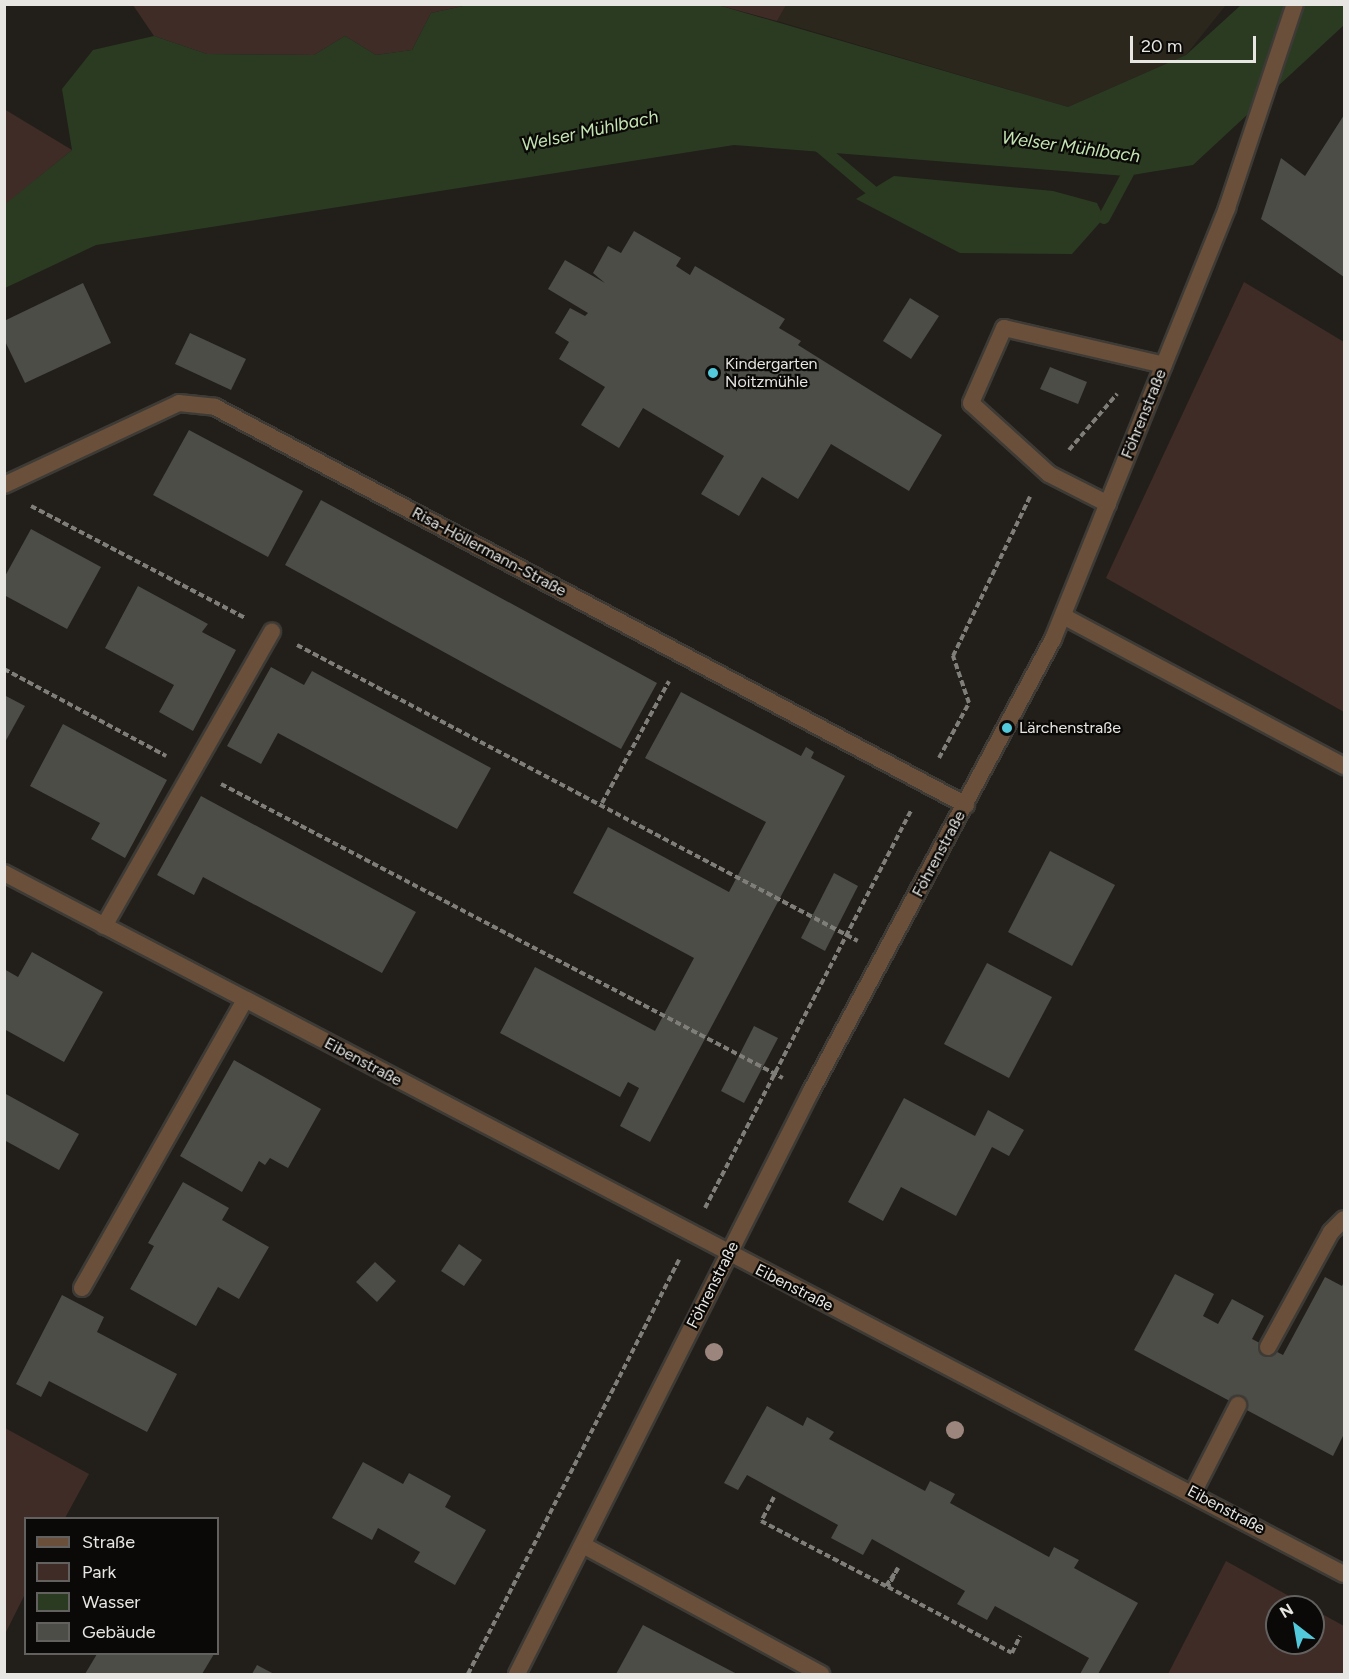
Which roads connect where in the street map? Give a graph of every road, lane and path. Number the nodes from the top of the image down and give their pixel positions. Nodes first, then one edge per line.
1 (1295, 4) edge
2 (1136, 358) junction
3 (1164, 365) junction
4 (1049, 474) junction
5 (4, 485) edge
6 (25, 503) dead end
7 (1108, 504) junction
8 (1063, 616) junction
9 (272, 632) junction
10 (684, 654) junction
11 (4, 669) edge
12 (1344, 766) edge
13 (194, 771) junction
14 (926, 783) junction
15 (602, 803) junction
16 (966, 805) junction
17 (4, 873) edge
18 (104, 926) junction
19 (845, 934) junction
20 (885, 956) junction
21 (244, 1000) junction
22 (773, 1073) junction
23 (811, 1091) junction
24 (1344, 1219) edge
25 (692, 1235) junction
26 (728, 1255) junction
27 (82, 1288) dead end
28 (1268, 1347) dead end
29 (1238, 1405) dead end
30 (1193, 1493) junction
31 (774, 1497) dead end
32 (583, 1545) junction
33 (1344, 1574) edge
34 (1020, 1636) dead end
35 (468, 1674) edge
36 (517, 1674) edge
37 (821, 1674) edge

1 - 3 street, Föhrenstraße
2 - 3 street
2 - 4 path
2 - 4 street
3 - 7 street, Föhrenstraße
4 - 7 street
4 - 14 path
5 - 10 street, Risa-Höllermann-Straße
6 - 9 path
7 - 8 street, Föhrenstraße
8 - 12 street
8 - 16 street, Föhrenstraße
9 - 13 street
9 - 15 path
10 - 14 street, Risa-Höllermann-Straße
10 - 15 path
11 - 13 path
13 - 18 street
13 - 22 path
14 - 16 street, Risa-Höllermann-Straße
14 - 19 path
15 - 19 path
16 - 20 street, Föhrenstraße
17 - 18 street, Eibenstraße
18 - 21 street, Eibenstraße
19 - 20 path
19 - 22 path
20 - 23 street, Föhrenstraße
21 - 25 street, Eibenstraße
21 - 27 street
22 - 23 path
22 - 25 path
23 - 26 street, Föhrenstraße
24 - 28 street
25 - 26 street, Eibenstraße
25 - 35 path
26 - 30 street, Eibenstraße
26 - 32 street, Föhrenstraße
29 - 30 street
30 - 33 street, Eibenstraße
31 - 34 path
32 - 36 street, Föhrenstraße
32 - 37 street

